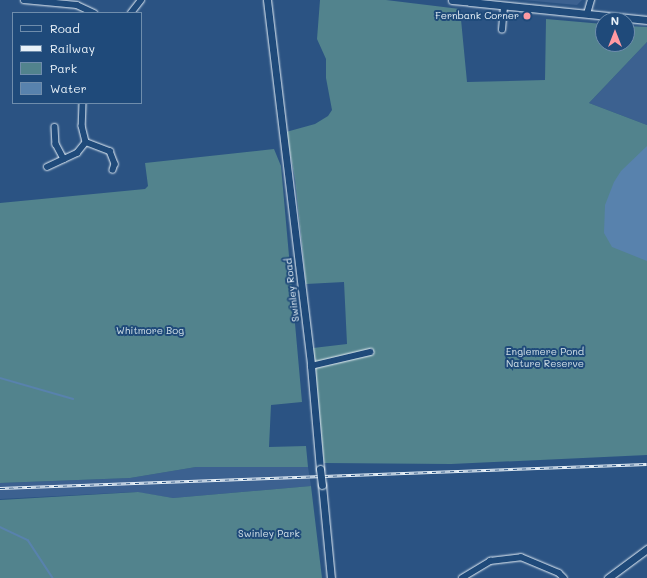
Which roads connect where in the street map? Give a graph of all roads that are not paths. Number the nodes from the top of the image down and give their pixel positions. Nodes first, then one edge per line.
1 (24, 0) edge
2 (141, 0) edge
3 (267, 0) edge
4 (452, 0) edge
5 (591, 0) edge
6 (504, 7) junction
7 (92, 12) edge
8 (132, 12) edge
9 (587, 14) junction
10 (647, 20) edge
11 (502, 30) dead end
12 (83, 104) edge
13 (55, 128) dead end
14 (86, 142) junction
15 (64, 159) junction
16 (47, 167) dead end
17 (113, 170) dead end
18 (370, 352) dead end
19 (311, 366) junction
20 (647, 549) edge
21 (331, 578) edge
22 (462, 578) edge
23 (564, 578) edge
24 (608, 578) edge

1 - 7 street
2 - 8 street
3 - 19 main road, Swinley Road
4 - 6 main road
5 - 9 street
6 - 9 main road
6 - 11 street
9 - 10 main road
12 - 14 street
13 - 15 street
14 - 15 street
14 - 17 street
15 - 16 street
18 - 19 street
19 - 21 main road, Swinley Road, bridge
20 - 24 main road
22 - 23 street

